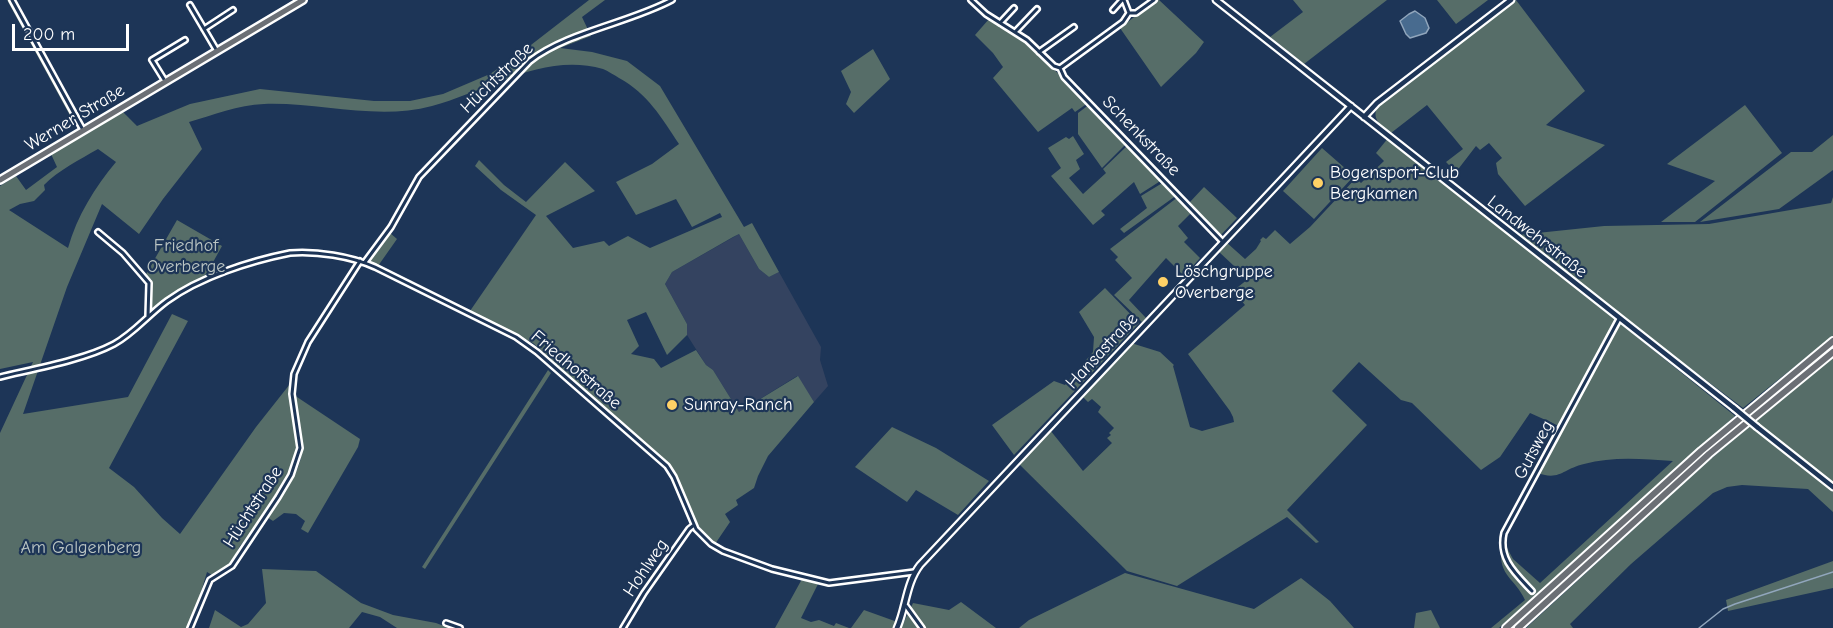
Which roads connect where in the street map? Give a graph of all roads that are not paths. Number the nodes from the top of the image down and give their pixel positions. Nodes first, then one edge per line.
1 (12, 0) edge
2 (303, 0) edge
3 (672, 0) edge
4 (971, 0) edge
5 (1123, 0) edge
6 (1154, 0) edge
7 (1216, 0) edge
8 (1511, 0) edge
9 (189, 5) dead end
10 (1014, 8) dead end
11 (1037, 9) dead end
12 (233, 10) dead end
13 (1113, 10) dead end
14 (1129, 13) junction
15 (1000, 23) junction
16 (1074, 27) dead end
17 (204, 29) junction
18 (1015, 32) junction
19 (185, 40) dead end
20 (217, 51) junction
21 (1039, 52) junction
22 (1060, 68) junction
23 (165, 81) junction
24 (1351, 106) junction
25 (1364, 117) junction
26 (83, 130) junction
27 (0, 180) edge
28 (98, 232) dead end
29 (1222, 241) junction
30 (362, 262) junction
31 (148, 316) junction
32 (1619, 319) junction
33 (1833, 341) edge
34 (1833, 352) edge
35 (0, 377) edge
36 (1833, 487) edge
37 (694, 525) junction
38 (914, 572) junction
39 (1532, 591) dead end
40 (906, 606) junction
41 (446, 622) dead end
42 (190, 628) edge
43 (460, 628) edge
44 (623, 628) edge
45 (897, 628) edge
46 (921, 628) edge
47 (1506, 628) edge
48 (1518, 628) edge

1 - 26 street
2 - 20 main road, Werner Straße
3 - 30 street, Hüchtstraße
4 - 15 street, Schenkstraße
5 - 13 street
5 - 14 street
6 - 14 street
7 - 24 street, Landwehrstraße
8 - 25 street
9 - 17 street
10 - 15 street
11 - 18 street
12 - 17 street
14 - 22 street
15 - 18 street, Schenkstraße
16 - 21 street
17 - 20 street
18 - 21 street, Schenkstraße
19 - 23 street
20 - 23 main road, Werner Straße
21 - 22 street, Schenkstraße
22 - 29 street, Schenkstraße
23 - 26 main road, Werner Straße
24 - 25 street, Landwehrstraße
24 - 29 street, Hansastraße
25 - 32 street, Landwehrstraße
26 - 27 main road, Werner Straße
28 - 31 street
29 - 38 street, Hansastraße
30 - 31 street, Friedhofstraße
30 - 37 street, Friedhofstraße
30 - 42 street, Hüchtstraße
31 - 35 street, Friedhofstraße
32 - 36 street, Landwehrstraße, bridge
32 - 39 street, Gutsweg
33 - 47 highway
34 - 48 highway
37 - 38 street, Friedhofstraße
37 - 44 street, Hohlweg
38 - 40 street, Hansastraße
40 - 45 street, Hansastraße
40 - 46 street
41 - 43 street

